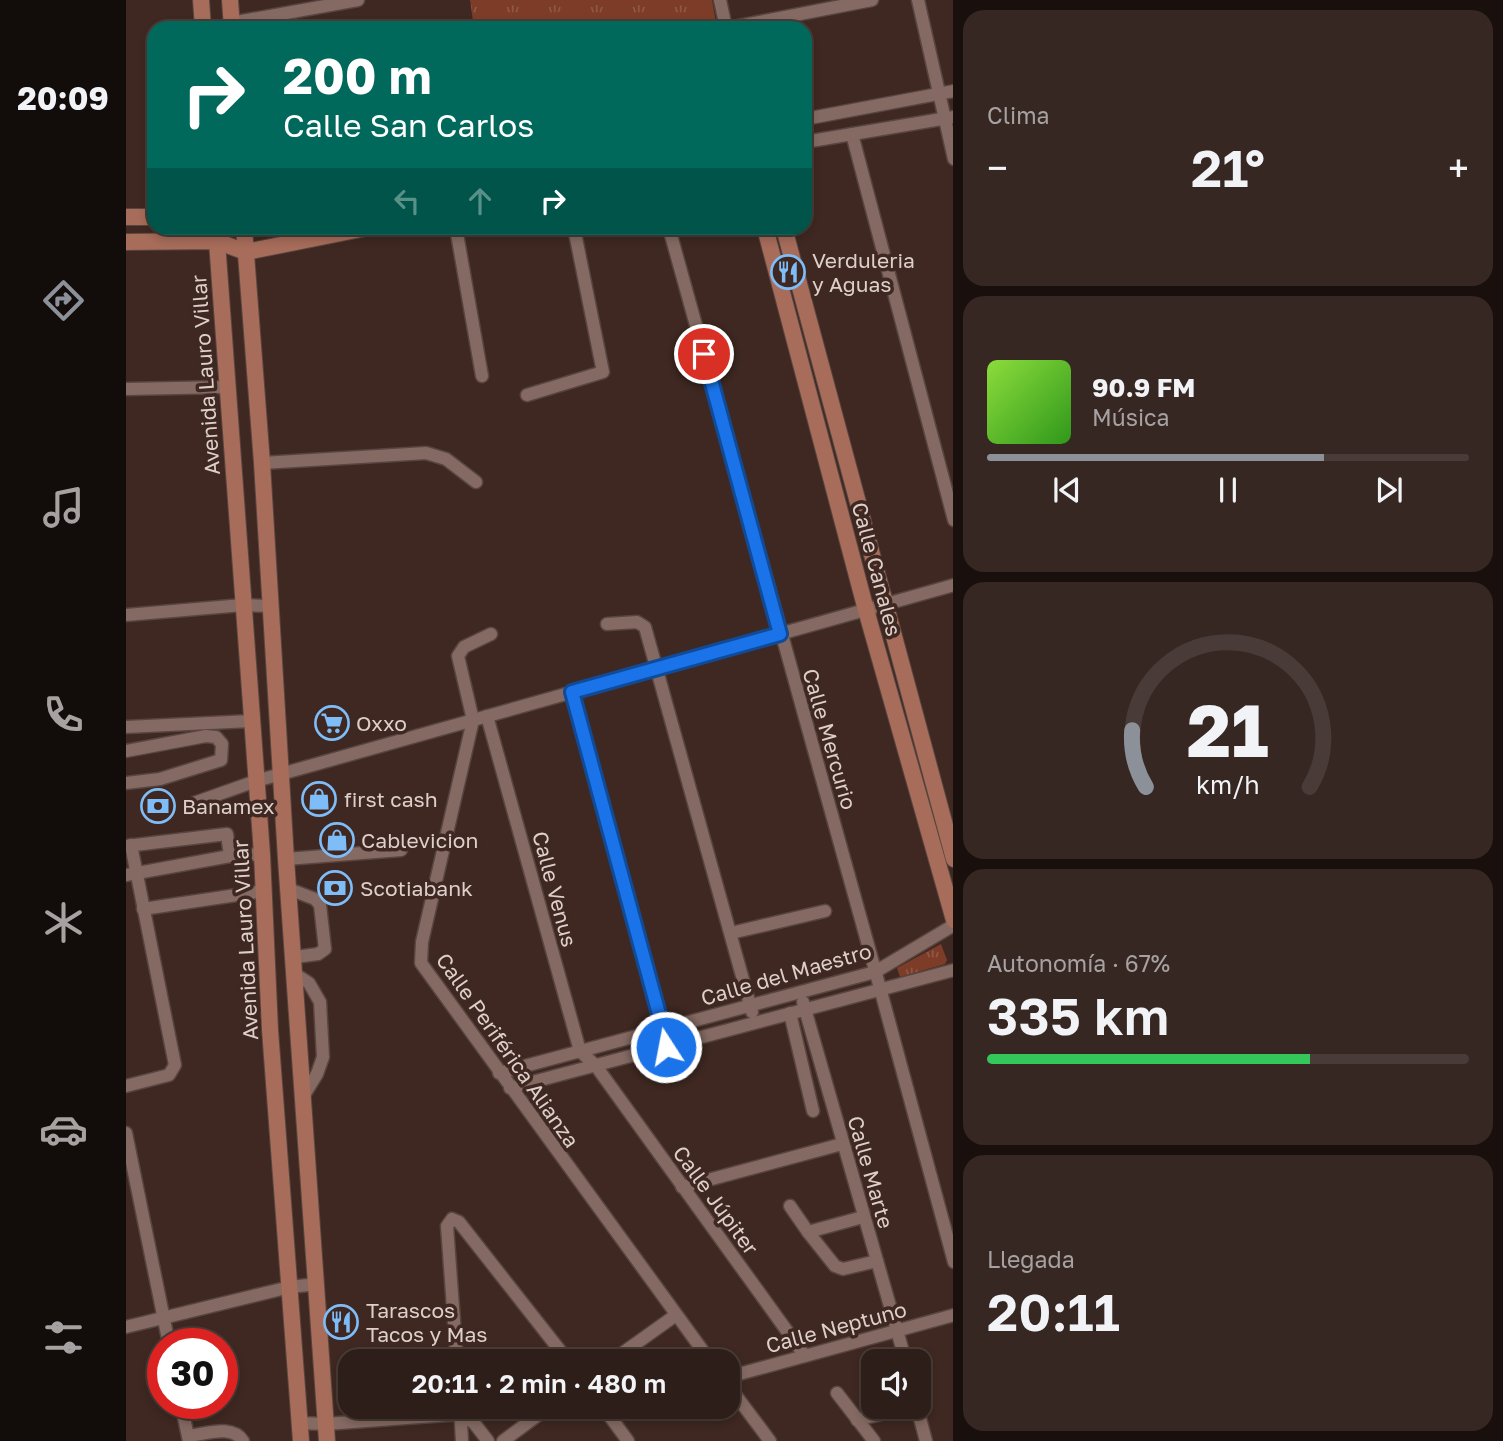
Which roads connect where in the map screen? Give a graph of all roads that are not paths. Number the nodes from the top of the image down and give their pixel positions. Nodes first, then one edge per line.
1 (201, 0) edge
2 (230, 0) edge
3 (358, 0) edge
4 (720, 0) edge
5 (872, 0) edge
6 (918, 0) edge
7 (338, 2) edge
8 (202, 21) edge
9 (232, 21) edge
10 (254, 21) edge
11 (725, 21) edge
12 (763, 21) edge
13 (953, 91) edge
14 (938, 94) junction
15 (812, 118) edge
16 (949, 118) edge
17 (852, 135) junction
18 (812, 141) edge
19 (953, 151) edge
20 (126, 217) edge
21 (147, 217) edge
22 (205, 235) edge
23 (216, 235) edge
24 (218, 235) edge
25 (245, 235) edge
26 (329, 235) edge
27 (457, 235) edge
28 (575, 235) edge
29 (671, 235) edge
30 (767, 235) edge
31 (786, 235) edge
32 (126, 242) edge
33 (246, 251) junction
34 (482, 376) dead end
35 (228, 387) junction
36 (126, 389) edge
37 (527, 395) dead end
38 (262, 463) junction
39 (476, 482) dead end
40 (953, 516) edge
41 (953, 584) edge
42 (884, 604) junction
43 (243, 605) junction
44 (270, 606) junction
45 (866, 610) junction
46 (126, 615) edge
47 (607, 624) dead end
48 (491, 634) dead end
49 (780, 634) junction
50 (657, 668) junction
51 (572, 692) junction
52 (487, 716) junction
53 (473, 720) junction
54 (251, 721) junction
55 (126, 727) edge
56 (126, 751) edge
57 (282, 774) junction
58 (256, 781) junction
59 (126, 783) edge
60 (194, 803) dead end
61 (129, 846) edge
62 (401, 850) dead end
63 (262, 853) junction
64 (953, 855) edge
65 (230, 856) junction
66 (286, 859) junction
67 (131, 873) edge
68 (289, 889) junction
69 (264, 891) junction
70 (143, 909) junction
71 (825, 911) dead end
72 (953, 919) edge
73 (953, 924) edge
74 (732, 933) junction
75 (295, 965) junction
76 (953, 970) edge
77 (875, 972) junction
78 (880, 988) junction
79 (801, 993) junction
80 (751, 1006) junction
81 (805, 1009) junction
82 (790, 1013) junction
83 (754, 1023) junction
84 (300, 1029) junction
85 (663, 1029) junction
86 (271, 1030) junction
87 (666, 1047) junction
88 (579, 1051) junction
89 (596, 1066) junction
90 (499, 1073) junction
91 (126, 1086) edge
92 (510, 1088) junction
93 (304, 1096) junction
94 (813, 1111) dead end
95 (126, 1133) edge
96 (842, 1144) junction
97 (682, 1187) junction
98 (790, 1206) dead end
99 (863, 1217) junction
100 (808, 1232) junction
101 (953, 1258) edge
102 (877, 1261) junction
103 (317, 1284) junction
104 (290, 1287) junction
105 (676, 1315) junction
106 (953, 1315) edge
107 (163, 1318) junction
108 (126, 1326) edge
109 (165, 1328) edge
110 (898, 1330) junction
111 (456, 1349) edge
112 (559, 1349) edge
113 (628, 1349) edge
114 (701, 1349) edge
115 (902, 1349) edge
116 (805, 1356) junction
117 (740, 1374) edge
118 (837, 1393) dead end
119 (740, 1401) edge
120 (184, 1419) edge
121 (374, 1419) edge
122 (461, 1419) edge
123 (470, 1419) edge
124 (532, 1419) edge
125 (612, 1419) edge
126 (861, 1419) edge
127 (920, 1419) edge
128 (857, 1420) junction
129 (300, 1423) junction
130 (326, 1424) junction
131 (189, 1439) edge
132 (243, 1441) edge
133 (301, 1441) edge
134 (327, 1441) edge
135 (462, 1441) edge
136 (488, 1441) edge
137 (503, 1441) edge
138 (628, 1441) edge
139 (770, 1441) edge
140 (874, 1441) edge
141 (926, 1441) edge

1 - 8 main road
2 - 9 main road
3 - 7 street
4 - 11 street
5 - 12 street
6 - 14 street
7 - 10 street
13 - 14 street
14 - 15 street
14 - 16 street
16 - 17 street
16 - 19 street
17 - 18 street
17 - 40 street
20 - 21 main road
22 - 32 main road
23 - 35 main road, Avenida Lauro Villar
24 - 33 main road
25 - 33 main road
26 - 33 main road
27 - 34 street
28 - 37 street
29 - 49 street, Calle Mercurio
30 - 45 main road, Calle Canales
31 - 42 main road, Calle Canales
33 - 38 main road
35 - 36 street
35 - 43 main road, Avenida Lauro Villar
38 - 39 street
38 - 44 main road
41 - 42 street
42 - 45 street
42 - 64 main road, Calle Canales
43 - 44 street
43 - 46 street
43 - 54 main road, Avenida Lauro Villar
44 - 57 main road
45 - 49 street
45 - 72 main road, Calle Canales
47 - 50 street
48 - 53 street
49 - 50 street
49 - 77 street, Calle Mercurio
50 - 51 street
50 - 74 street
51 - 52 street
51 - 85 street
52 - 53 street
52 - 88 street, Calle Venus
53 - 57 street
53 - 90 street, Calle Periférica Alianza
54 - 55 street
54 - 58 main road, Avenida Lauro Villar
56 - 59 street
57 - 58 street
57 - 66 main road
58 - 60 street
58 - 63 main road, Avenida Lauro Villar
61 - 65 street
61 - 67 street
62 - 66 street
63 - 65 street
63 - 69 main road, Avenida Lauro Villar
65 - 67 street
66 - 68 main road
67 - 70 street
68 - 75 main road
68 - 75 street
69 - 70 street
69 - 86 main road, Avenida Lauro Villar
70 - 91 street
71 - 74 street
73 - 77 street, Calle del Maestro
74 - 80 street
75 - 84 main road
75 - 93 street
76 - 78 street, Calle del Maestro
77 - 78 street, Calle Mercurio
77 - 79 street, Calle del Maestro
78 - 81 street, Calle del Maestro
78 - 101 street, Calle Mercurio
79 - 80 street, Calle del Maestro
79 - 81 street, Calle Marte
80 - 83 street
80 - 85 street, Calle del Maestro
81 - 82 street, Calle del Maestro
81 - 96 street, Calle Marte
82 - 83 street, Calle del Maestro
82 - 94 street
83 - 87 street, Calle del Maestro
84 - 86 main road
84 - 93 main road
85 - 87 street
85 - 88 street, Calle del Maestro
86 - 104 main road, Avenida Lauro Villar
87 - 89 street, Calle del Maestro
88 - 89 street
88 - 90 street, Calle del Maestro
89 - 92 street, Calle del Maestro
89 - 97 street, Calle Júpiter
90 - 92 street, Calle Periférica Alianza
92 - 105 street, Calle Periférica Alianza
93 - 103 main road
95 - 107 street
96 - 97 street
96 - 99 street, Calle Marte
97 - 116 street, Calle Júpiter
98 - 100 street
99 - 100 street
99 - 102 street, Calle Marte
100 - 102 street
102 - 110 street, Calle Marte
103 - 104 street
103 - 130 main road
104 - 107 street
104 - 129 main road, Avenida Lauro Villar
105 - 113 street
105 - 114 street, Calle Periférica Alianza
106 - 110 street, Calle Neptuno
107 - 108 street
107 - 109 street
110 - 115 street, Calle Marte
110 - 116 street, Calle Neptuno
111 - 112 street
116 - 117 street, Calle Neptuno
118 - 128 street
119 - 139 street
120 - 131 street
121 - 130 street
122 - 135 street
123 - 136 street
124 - 137 street
125 - 138 street
126 - 128 street
127 - 141 street
128 - 140 street
129 - 130 street
129 - 133 main road, Avenida Lauro Villar
130 - 134 main road
131 - 132 street

